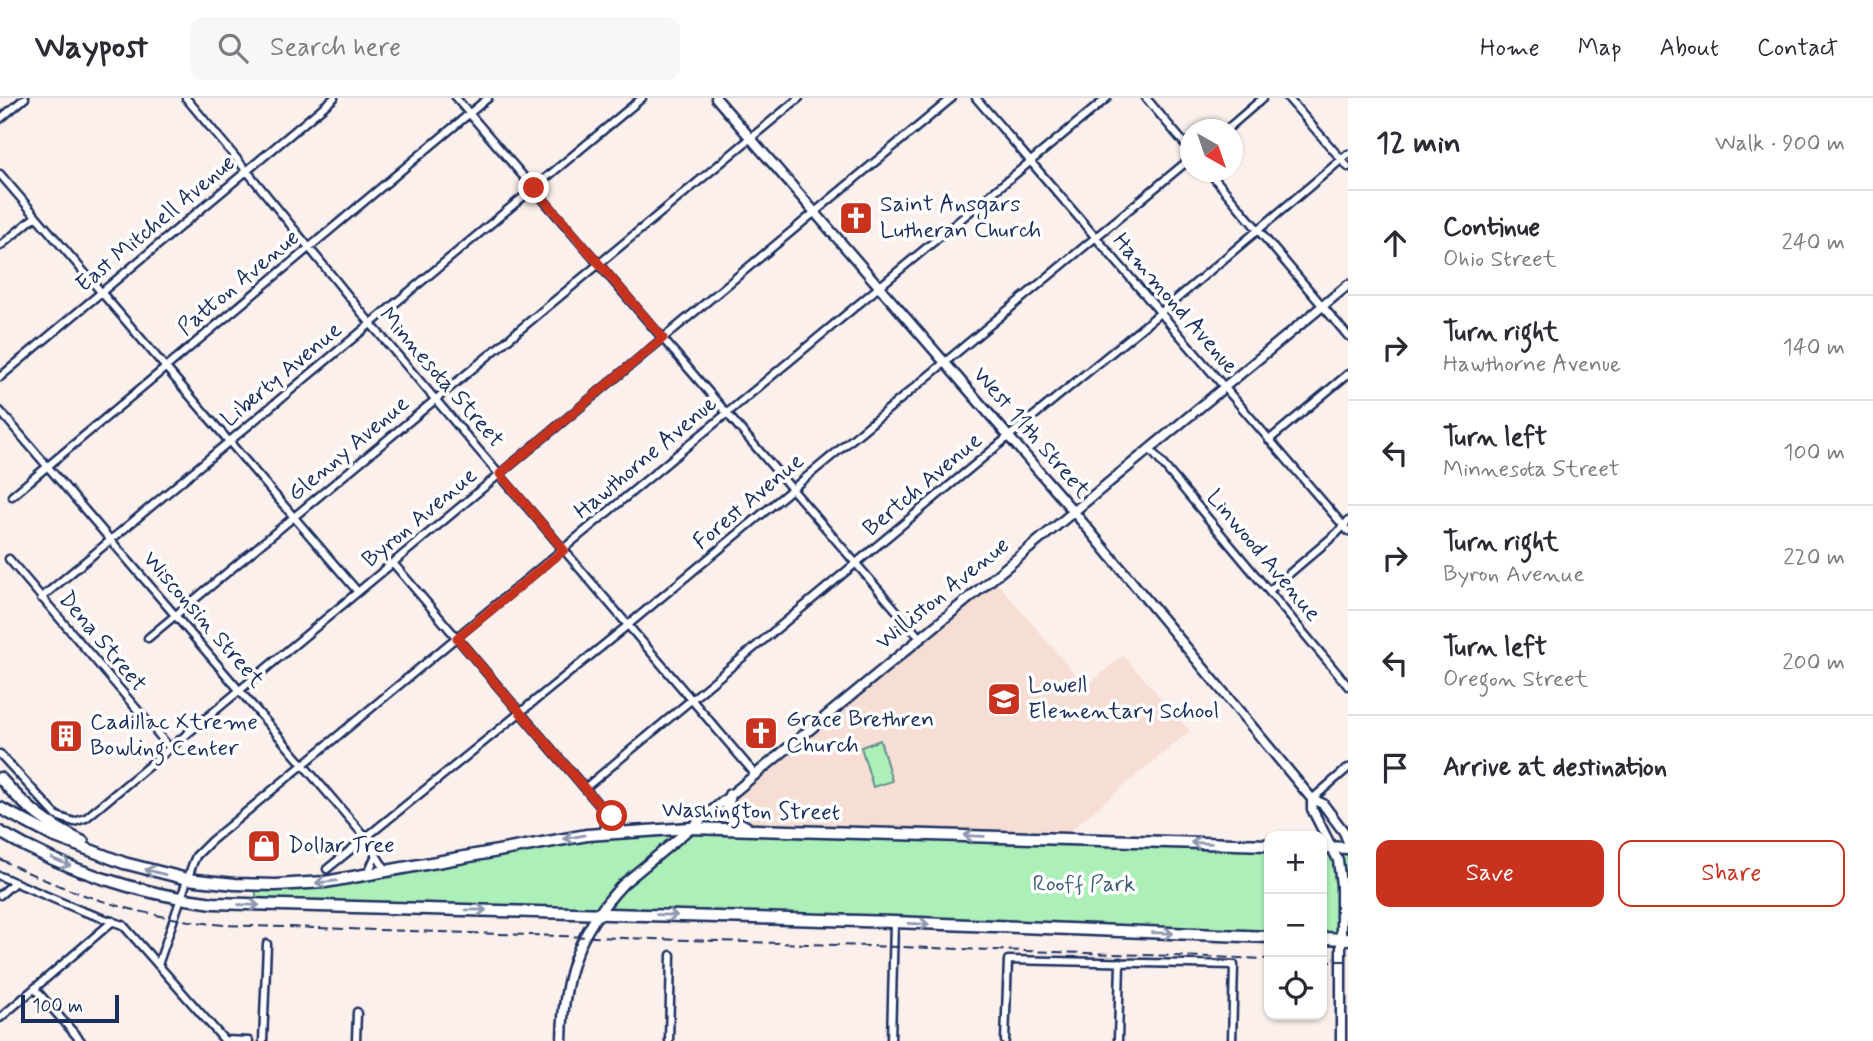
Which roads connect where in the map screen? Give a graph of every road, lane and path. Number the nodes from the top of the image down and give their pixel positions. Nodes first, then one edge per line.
1 (25, 98) edge
2 (186, 98) edge
3 (334, 98) edge
4 (456, 98) edge
5 (488, 98) edge
6 (642, 98) edge
7 (716, 98) edge
8 (799, 98) edge
9 (952, 98) edge
10 (976, 98) edge
11 (1107, 98) edge
12 (1146, 98) edge
13 (1263, 98) edge
14 (1288, 98) edge
15 (470, 113) junction
16 (0, 119) edge
17 (1239, 119) edge
18 (1180, 137) edge
19 (750, 138) junction
20 (1348, 154) edge
21 (1342, 160) junction
22 (1031, 162) junction
23 (1348, 167) edge
24 (1180, 168) edge
25 (247, 170) junction
26 (0, 174) edge
27 (1217, 182) edge
28 (534, 188) junction
29 (816, 213) junction
30 (36, 216) junction
31 (1258, 230) junction
32 (1095, 237) junction
33 (0, 246) edge
34 (309, 247) junction
35 (599, 264) junction
36 (1348, 285) edge
37 (880, 287) junction
38 (101, 293) junction
39 (1323, 306) junction
40 (1160, 313) junction
41 (371, 324) junction
42 (1348, 336) edge
43 (663, 338) junction
44 (945, 363) junction
45 (165, 368) junction
46 (1348, 374) edge
47 (0, 377) edge
48 (1224, 388) junction
49 (436, 399) junction
50 (0, 411) edge
51 (727, 413) junction
52 (1008, 436) junction
53 (1269, 440) junction
54 (229, 442) junction
55 (1150, 449) junction
56 (47, 466) junction
57 (500, 474) junction
58 (792, 488) junction
59 (12, 496) dead end
60 (1074, 512) junction
61 (293, 518) junction
62 (1346, 526) edge
63 (111, 540) junction
64 (564, 550) junction
65 (9, 559) dead end
66 (393, 563) junction
67 (857, 564) junction
68 (1269, 591) junction
69 (358, 592) junction
70 (41, 598) junction
71 (176, 615) junction
72 (628, 625) junction
73 (148, 638) dead end
74 (457, 638) junction
75 (920, 638) junction
76 (1348, 686) edge
77 (240, 690) junction
78 (693, 700) junction
79 (521, 713) junction
80 (170, 748) junction
81 (0, 754) edge
82 (303, 764) junction
83 (1348, 768) edge
84 (755, 774) junction
85 (0, 778) edge
86 (585, 789) junction
87 (730, 795) junction
88 (1312, 799) junction
89 (0, 808) edge
90 (605, 812) junction
91 (690, 828) junction
92 (750, 829) junction
93 (1320, 831) edge
94 (0, 832) edge
95 (625, 832) junction
96 (603, 833) junction
97 (366, 838) junction
98 (1348, 842) edge
99 (1264, 845) edge
100 (1327, 847) edge
101 (1327, 848) edge
102 (1348, 848) edge
103 (376, 855) junction
104 (124, 863) junction
105 (327, 869) dead end
106 (388, 871) junction
107 (366, 875) junction
108 (0, 876) edge
109 (187, 879) junction
110 (14, 883) junction
111 (0, 895) edge
112 (181, 899) junction
113 (599, 913) junction
114 (113, 922) junction
115 (894, 922) junction
116 (1264, 937) edge
117 (1327, 938) edge
118 (1345, 939) edge
119 (267, 944) dead end
120 (671, 955) dead end
121 (1120, 962) junction
122 (158, 965) junction
123 (35, 989) junction
124 (357, 1012) dead end
125 (0, 1018) edge
126 (80, 1041) edge
127 (225, 1041) edge
128 (249, 1041) edge
129 (263, 1041) edge
130 (356, 1041) edge
131 (562, 1041) edge
132 (669, 1041) edge
133 (891, 1041) edge
134 (1005, 1041) edge
135 (1118, 1041) edge
136 (1231, 1041) edge
137 (1341, 1041) edge

1 - 16 street
2 - 25 street, Minnesota Street
3 - 25 street, East Mitchell Avenue
4 - 15 street
5 - 15 street, Patton Avenue
6 - 28 street, Liberty Avenue
7 - 19 main road, West 11th Street
8 - 19 street, Glenny Avenue
9 - 29 street, Byron Avenue
10 - 22 street, Hammond Avenue
11 - 22 street, Hawthorne Avenue
12 - 18 street
13 - 17 street
14 - 21 street
15 - 28 street
15 - 34 street, Patton Avenue
19 - 29 main road, West 11th Street
19 - 35 street, Glenny Avenue
20 - 21 street, Bertch Avenue
21 - 23 street
21 - 31 street, Bertch Avenue
22 - 32 street, Hammond Avenue
22 - 37 street, Hawthorne Avenue
24 - 32 street, Forest Avenue
25 - 34 street, Minnesota Street
25 - 38 street, East Mitchell Avenue
26 - 30 street
27 - 31 street
28 - 35 street
28 - 41 street, Liberty Avenue
29 - 37 main road, West 11th Street
29 - 43 street, Byron Avenue
30 - 33 street
30 - 38 street
31 - 39 street
31 - 40 street, Bertch Avenue
32 - 40 street, Hammond Avenue
32 - 44 street, Forest Avenue
34 - 41 street, Minnesota Street
34 - 45 street, Patton Avenue
35 - 43 street
35 - 49 street, Glenny Avenue
36 - 39 main road, Williston Avenue
37 - 44 main road, West 11th Street
37 - 51 street, Hawthorne Avenue
38 - 45 street
38 - 47 street, East Mitchell Avenue
39 - 42 street
39 - 48 main road, Williston Avenue
40 - 48 street, Hammond Avenue
40 - 52 street, Bertch Avenue
41 - 49 street, Minnesota Street
41 - 54 street, Liberty Avenue
43 - 51 street
43 - 57 street, Byron Avenue
44 - 52 main road, West 11th Street
44 - 58 street, Forest Avenue
45 - 54 street
45 - 56 street, Patton Avenue
46 - 53 street
48 - 53 street, Hammond Avenue
48 - 55 main road, Williston Avenue
49 - 57 street, Minnesota Street
49 - 61 street, Glenny Avenue
50 - 56 street, Wisconsin Street
51 - 58 street
51 - 64 street, Hawthorne Avenue
52 - 60 main road, West 11th Street
52 - 67 street, Bertch Avenue
53 - 62 street, Hammond Avenue
54 - 61 street
54 - 63 street, Liberty Avenue
55 - 60 main road, Williston Avenue
55 - 68 street, Linwood Avenue
56 - 59 street, Patton Avenue
56 - 63 street, Wisconsin Street
57 - 64 street, Minnesota Street
57 - 66 street, Byron Avenue
58 - 67 street
58 - 72 street, Forest Avenue
60 - 75 main road, Williston Avenue
60 - 88 main road, West 11th Street
61 - 69 street
61 - 71 street, Glenny Avenue
62 - 68 street
63 - 70 street, Liberty Avenue
63 - 71 street, Wisconsin Street
64 - 72 street, Minnesota Street
64 - 74 street, Hawthorne Avenue
65 - 70 street, Dena Street
66 - 69 street, Byron Avenue
66 - 74 street
67 - 75 street
67 - 78 street, Bertch Avenue
68 - 76 street, Linwood Avenue
69 - 77 street, Byron Avenue
70 - 80 street, Dena Street
71 - 73 street, Glenny Avenue
71 - 77 street, Wisconsin Street
72 - 78 street, Minnesota Street
72 - 79 street, Forest Avenue
74 - 79 street
74 - 82 street, Hawthorne Avenue
75 - 84 main road, Williston Avenue
77 - 80 street, Byron Avenue
77 - 82 street, Wisconsin Street
78 - 84 street, Minnesota Street
78 - 86 street, Bertch Avenue
79 - 86 street
79 - 97 street, Forest Avenue
80 - 81 street, Byron Avenue
82 - 97 street, Wisconsin Street
82 - 109 street, Hawthorne Avenue
83 - 88 street
84 - 87 main road, Williston Avenue
85 - 104 highway
86 - 90 street
87 - 91 main road, Williston Avenue
87 - 92 highway
88 - 93 main road, West 11th Street
88 - 98 main road, West 11th Street
89 - 104 highway, Washington Street
90 - 95 street
90 - 96 street
91 - 92 highway, Washington Street
91 - 95 highway, Washington Street
91 - 113 main road, Williston Avenue
99 -> 92 highway, Washington Street
94 -> 112 highway
95 - 96 highway, Washington Street
96 -> 106 highway, Washington Street
97 - 103 street, Wisconsin Street
97 - 105 street, Forest Avenue
100 - 102 highway
101 - 118 main road, West 11th Street
103 - 106 street, Wisconsin Street
103 - 107 street
109 -> 104 highway, Washington Street
106 - 107 highway, Washington Street
107 -> 109 highway, Washington Street
108 - 110 street
109 - 112 street, Hawthorne Avenue
110 - 111 street
110 - 114 street
112 -> 113 highway
112 - 122 street, Hawthorne Avenue
113 -> 115 highway
113 - 131 main road, Williston Avenue
114 - 122 street
114 - 123 street
115 -> 116 highway
115 - 133 street
117 - 118 highway
118 - 137 main road, West 11th Street
119 - 129 street
120 - 132 street
121 - 134 street
121 - 135 street
121 - 136 street
122 - 127 street
123 - 125 street
123 - 126 street
124 - 130 street
127 - 128 street

